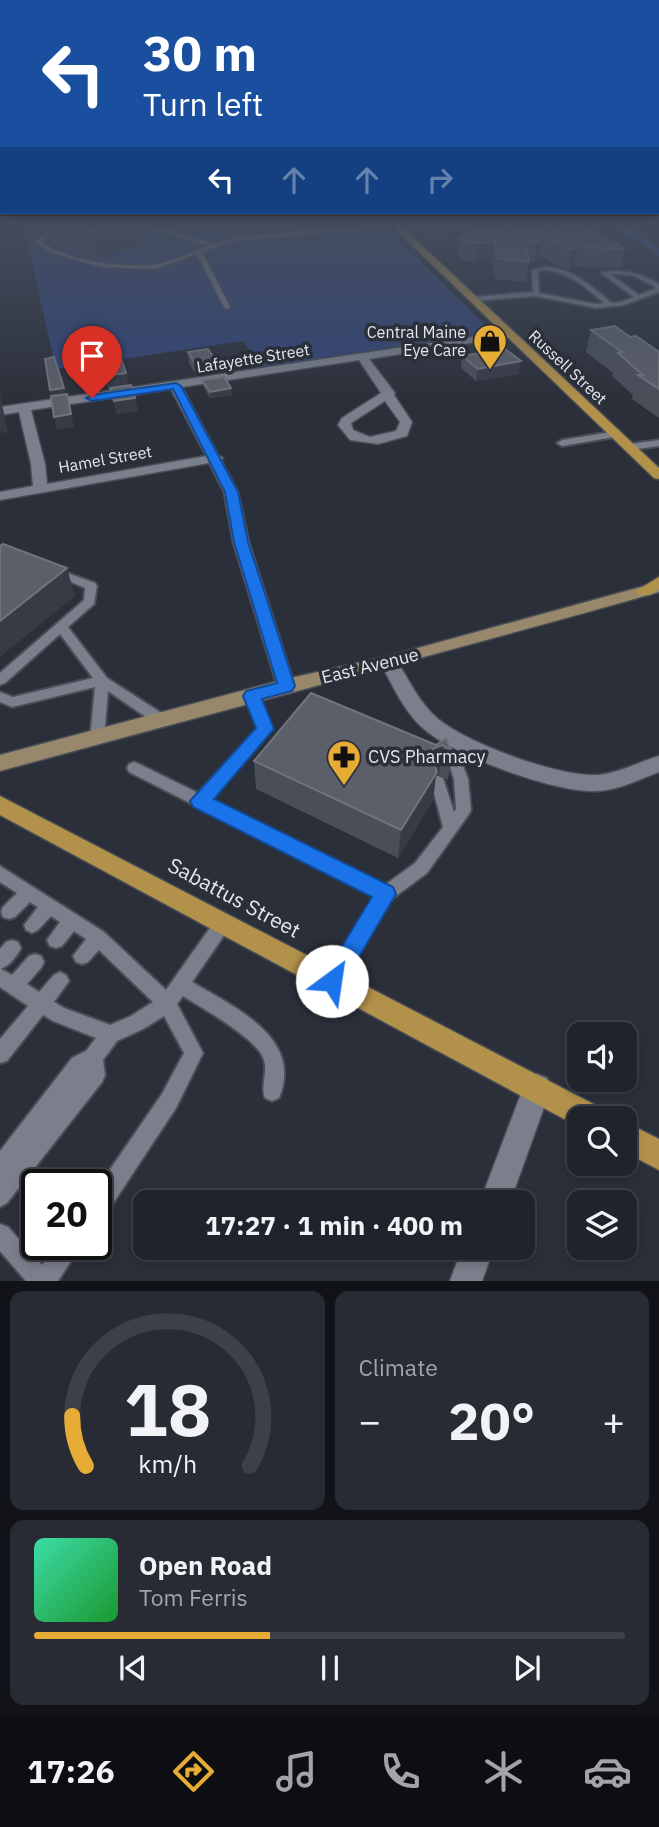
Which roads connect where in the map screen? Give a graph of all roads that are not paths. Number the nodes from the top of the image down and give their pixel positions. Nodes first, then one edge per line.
1 (215, 284) edge
2 (458, 284) edge
3 (536, 284) edge
4 (584, 284) edge
5 (619, 284) edge
6 (655, 284) edge
7 (536, 294) junction
8 (638, 297) junction
9 (474, 299) junction
10 (610, 305) junction
11 (227, 307) dead end
12 (511, 334) junction
13 (362, 357) junction
14 (176, 386) junction
15 (389, 393) junction
16 (24, 408) junction
17 (0, 411) edge
18 (617, 434) junction
19 (562, 443) dead end
20 (659, 443) edge
21 (630, 447) junction
22 (216, 458) junction
23 (659, 475) edge
24 (40, 489) junction
25 (0, 496) edge
26 (44, 567) edge
27 (654, 587) edge
28 (61, 628) junction
29 (389, 662) junction
30 (0, 680) edge
31 (102, 681) junction
32 (286, 686) junction
33 (252, 696) junction
34 (0, 697) edge
35 (161, 720) junction
36 (448, 735) junction
37 (97, 738) junction
38 (0, 763) edge
39 (659, 764) edge
40 (134, 768) dead end
41 (438, 782) edge
42 (200, 801) junction
43 (0, 805) edge
44 (451, 830) junction
45 (3, 879) edge
46 (29, 892) junction
47 (386, 894) junction
48 (50, 906) junction
49 (9, 912) dead end
50 (72, 921) junction
51 (222, 923) junction
52 (32, 925) dead end
53 (98, 938) junction
54 (56, 940) dead end
55 (82, 956) dead end
56 (35, 962) dead end
57 (60, 981) dead end
58 (332, 981) junction
59 (7, 982) edge
60 (180, 984) junction
61 (40, 1003) junction
62 (167, 1003) junction
63 (110, 1034) junction
64 (0, 1054) edge
65 (93, 1058) junction
66 (537, 1088) junction
67 (272, 1091) dead end
68 (570, 1106) edge
69 (637, 1143) edge
70 (659, 1155) edge
71 (0, 1168) edge
72 (112, 1185) edge
73 (499, 1190) edge
74 (0, 1196) edge
75 (0, 1236) edge
76 (58, 1260) edge
77 (474, 1260) edge
78 (42, 1281) edge
79 (466, 1281) edge

1 - 11 lane
2 - 9 main road, Russell Street
3 - 7 lane
4 - 10 lane
5 - 8 lane
6 - 8 lane
7 - 9 lane
7 - 10 lane
8 - 10 lane
9 - 12 main road, Russell Street
12 - 13 street, Lafayette Street
12 - 18 main road, Russell Street
13 - 14 street, Lafayette Street
13 - 15 street
14 - 16 street, Lafayette Street
14 - 22 street
15 - 15 street
16 - 17 street, Lafayette Street
16 - 24 street
18 - 19 lane
18 - 21 main road, Russell Street
20 - 21 lane
21 - 23 main road, Russell Street
22 - 24 street, Hamel Street
22 - 32 street
24 - 25 street, Hamel Street
26 - 28 lane
27 - 29 main road, East Avenue
28 - 30 lane
28 - 31 lane
29 - 32 main road, East Avenue
29 - 36 street
31 - 34 lane
31 - 35 lane
31 - 37 lane
32 - 33 main road, East Avenue
33 - 35 main road, East Avenue
33 - 42 lane
35 - 37 main road, East Avenue
36 - 39 street
36 - 44 lane
37 - 38 main road, East Avenue
40 - 42 lane
41 - 44 lane
42 - 47 lane
43 - 51 main road, Sabattus Street
44 - 47 lane
45 - 46 lane
46 - 48 lane
46 - 49 lane
47 - 58 lane
48 - 50 lane
48 - 52 lane
50 - 53 lane
50 - 54 lane
51 - 58 main road, Sabattus Street
51 - 60 lane
53 - 55 lane
53 - 62 lane
56 - 59 lane
57 - 61 lane
58 - 66 main road, Sabattus Street
59 - 61 lane
60 - 62 lane
60 - 67 lane
61 - 63 lane
61 - 64 lane
62 - 63 lane
62 - 72 lane
63 - 65 lane
65 - 71 lane
65 - 74 lane
66 - 68 main road, Sabattus Street
66 - 73 street
69 - 70 main road
75 - 78 lane
76 - 78 lane
77 - 79 street

